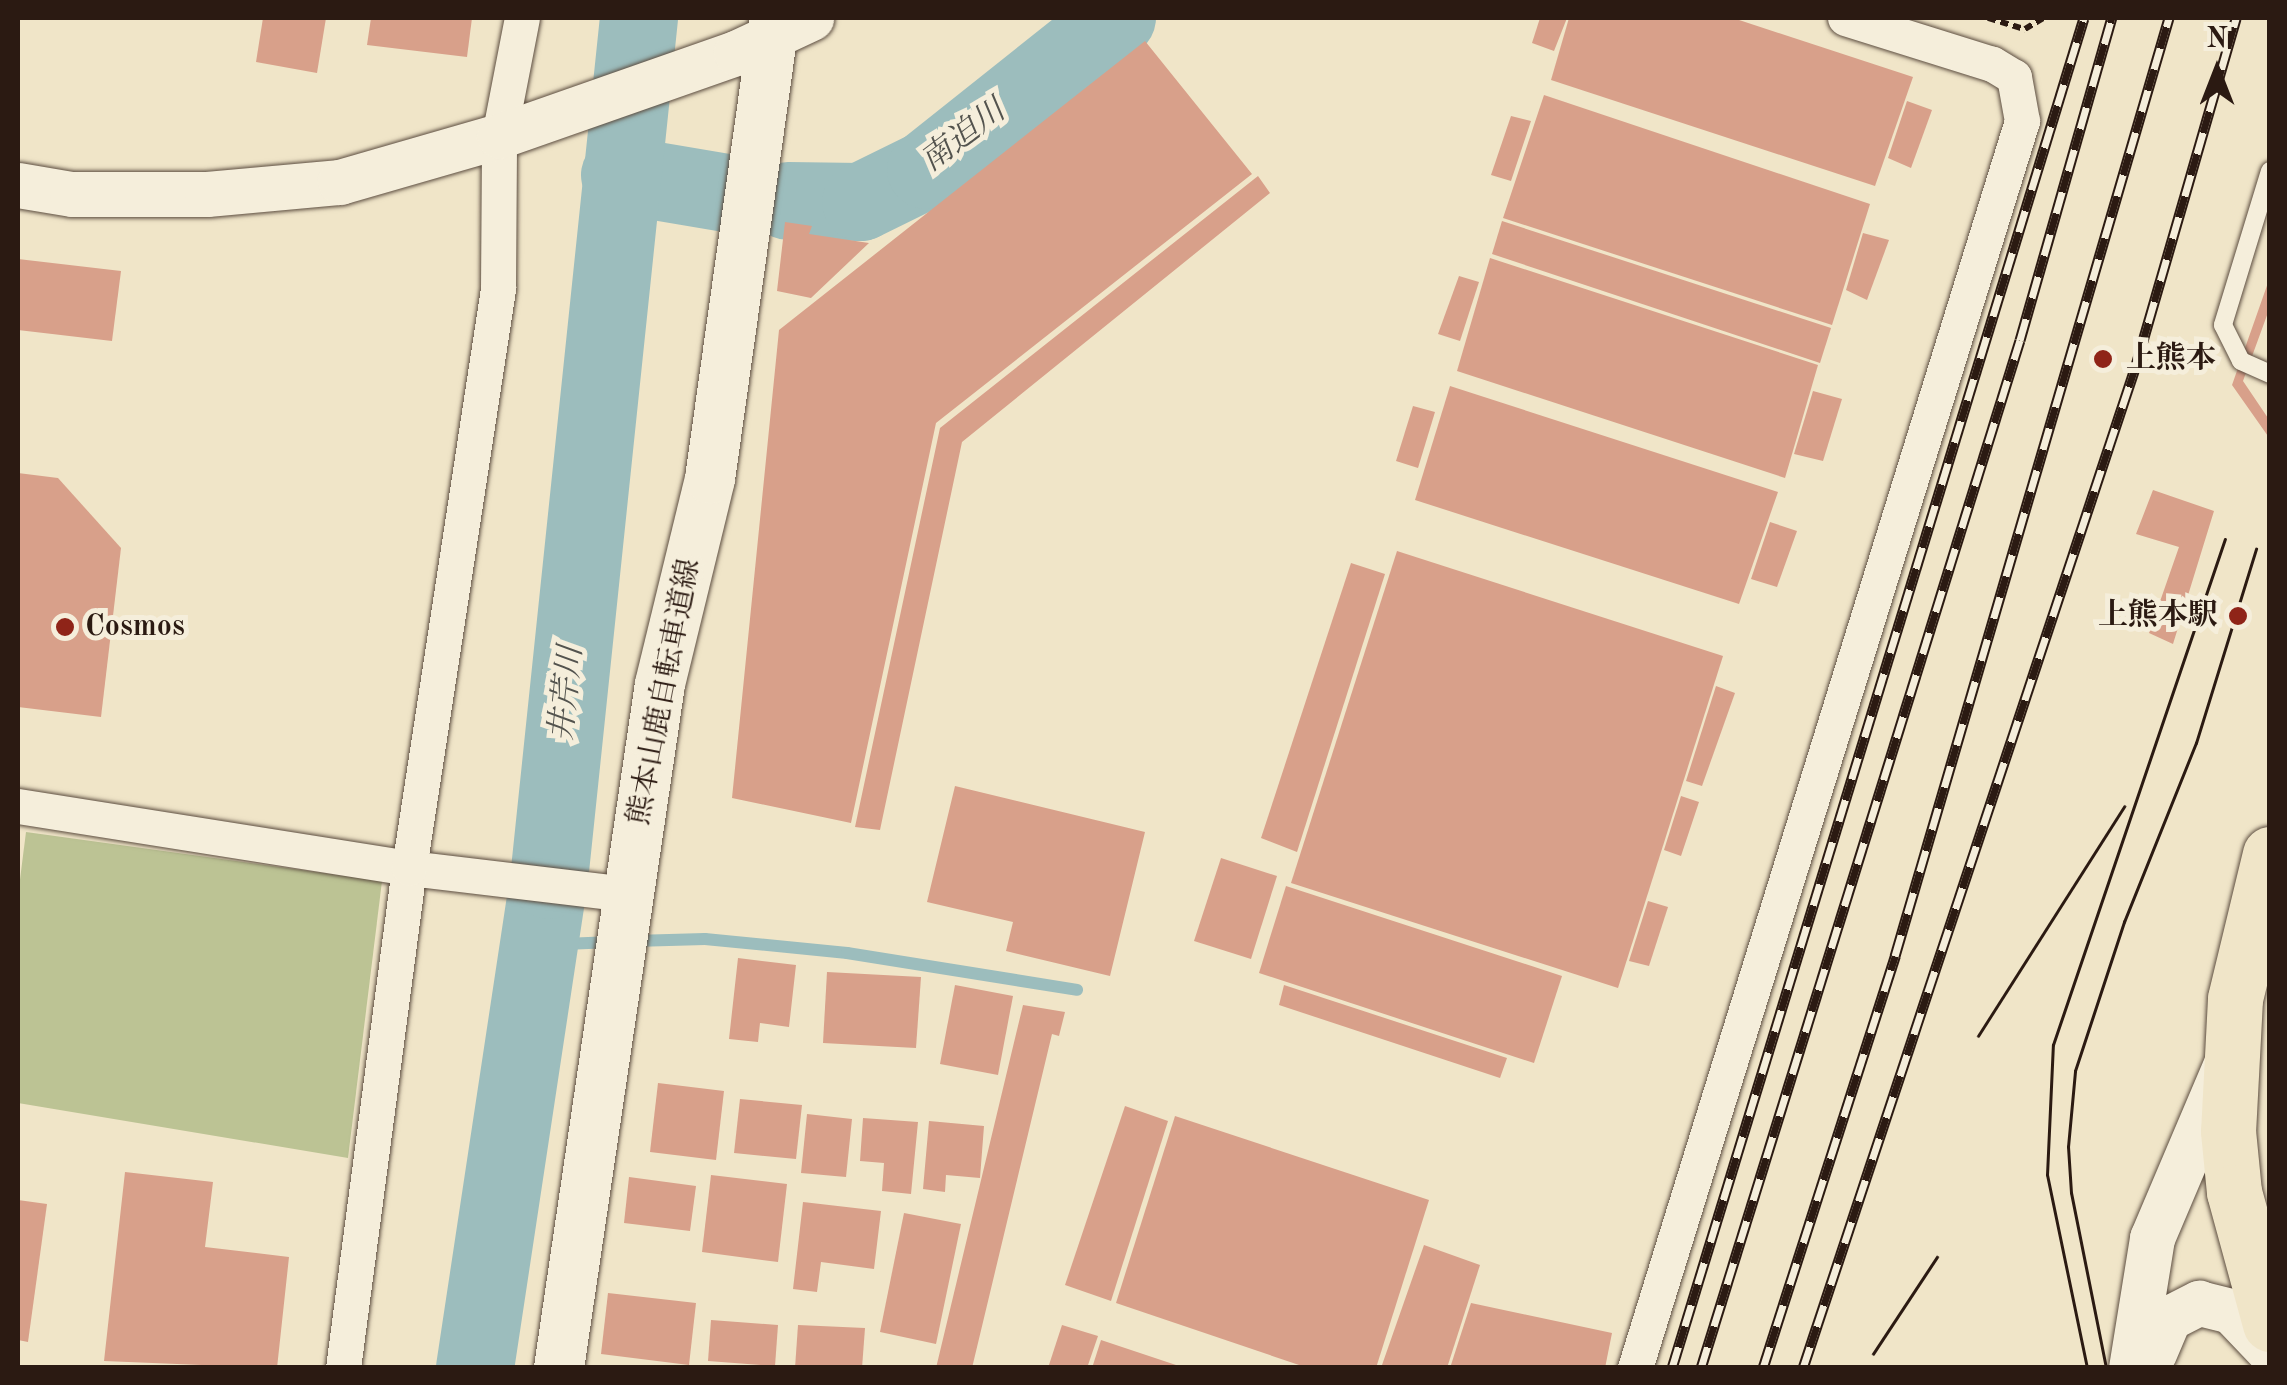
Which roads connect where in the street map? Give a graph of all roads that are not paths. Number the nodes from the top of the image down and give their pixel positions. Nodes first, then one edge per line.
1 (522, 18) edge
2 (1845, 18) edge
3 (774, 31) edge
4 (512, 131) junction
5 (2270, 171) edge
6 (18, 185) edge
7 (2270, 374) edge
8 (18, 806) edge
9 (2269, 855) edge
10 (409, 868) junction
11 (626, 903) junction
12 (2228, 1058) junction
13 (2270, 1324) edge
14 (2270, 1352) edge
15 (2146, 1363) edge
16 (344, 1368) edge
17 (559, 1368) edge
18 (1636, 1368) edge

1 - 4 street
2 - 18 street
3 - 4 street
3 - 11 main road, 熊本山鹿自転車道線
4 - 6 street
4 - 10 street
5 - 7 lane
8 - 10 street
9 - 12 main road
10 - 11 street
10 - 16 street
11 - 17 main road, 熊本山鹿自転車道線
12 - 13 main road
12 - 15 street
14 - 15 street

